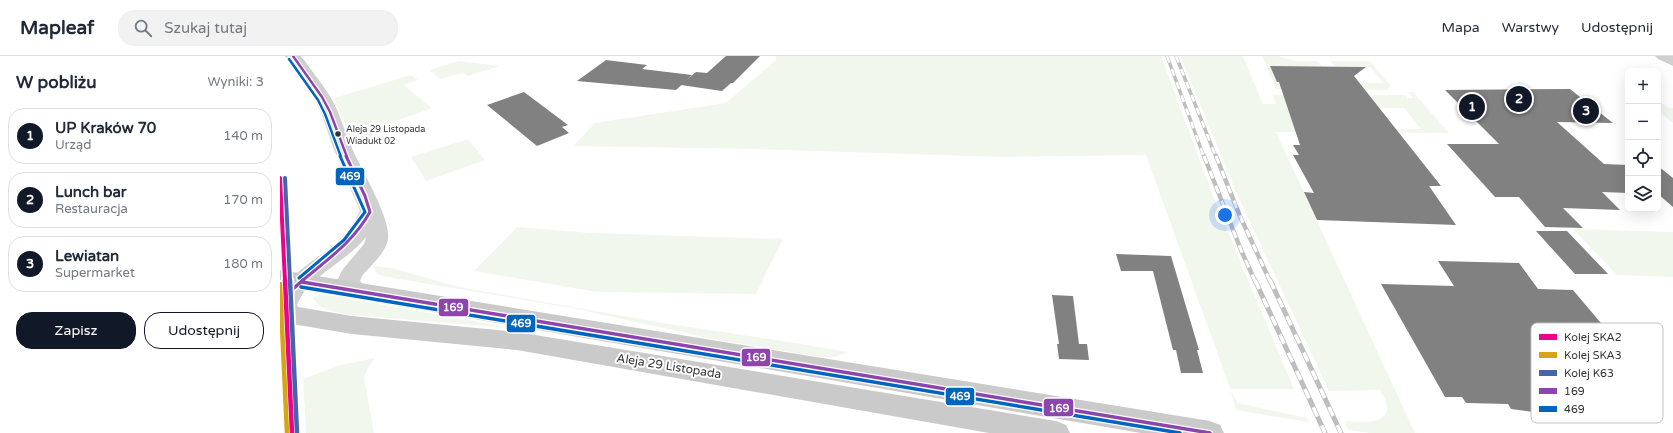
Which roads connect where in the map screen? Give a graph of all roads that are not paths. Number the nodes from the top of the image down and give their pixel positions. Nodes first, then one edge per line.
1 (293, 56) edge
2 (1663, 56) edge
3 (1673, 61) edge
4 (370, 212) junction
5 (291, 280) edge
6 (355, 280) junction
7 (330, 286) junction
8 (284, 308) edge
9 (1056, 433) edge
10 (1210, 433) edge

1 - 4 street
2 - 3 street
4 - 5 street
4 - 6 street
5 - 7 main road
5 - 8 street
6 - 7 main road
6 - 10 main road
7 - 8 street
8 - 9 main road, Aleja 29 Listopada

